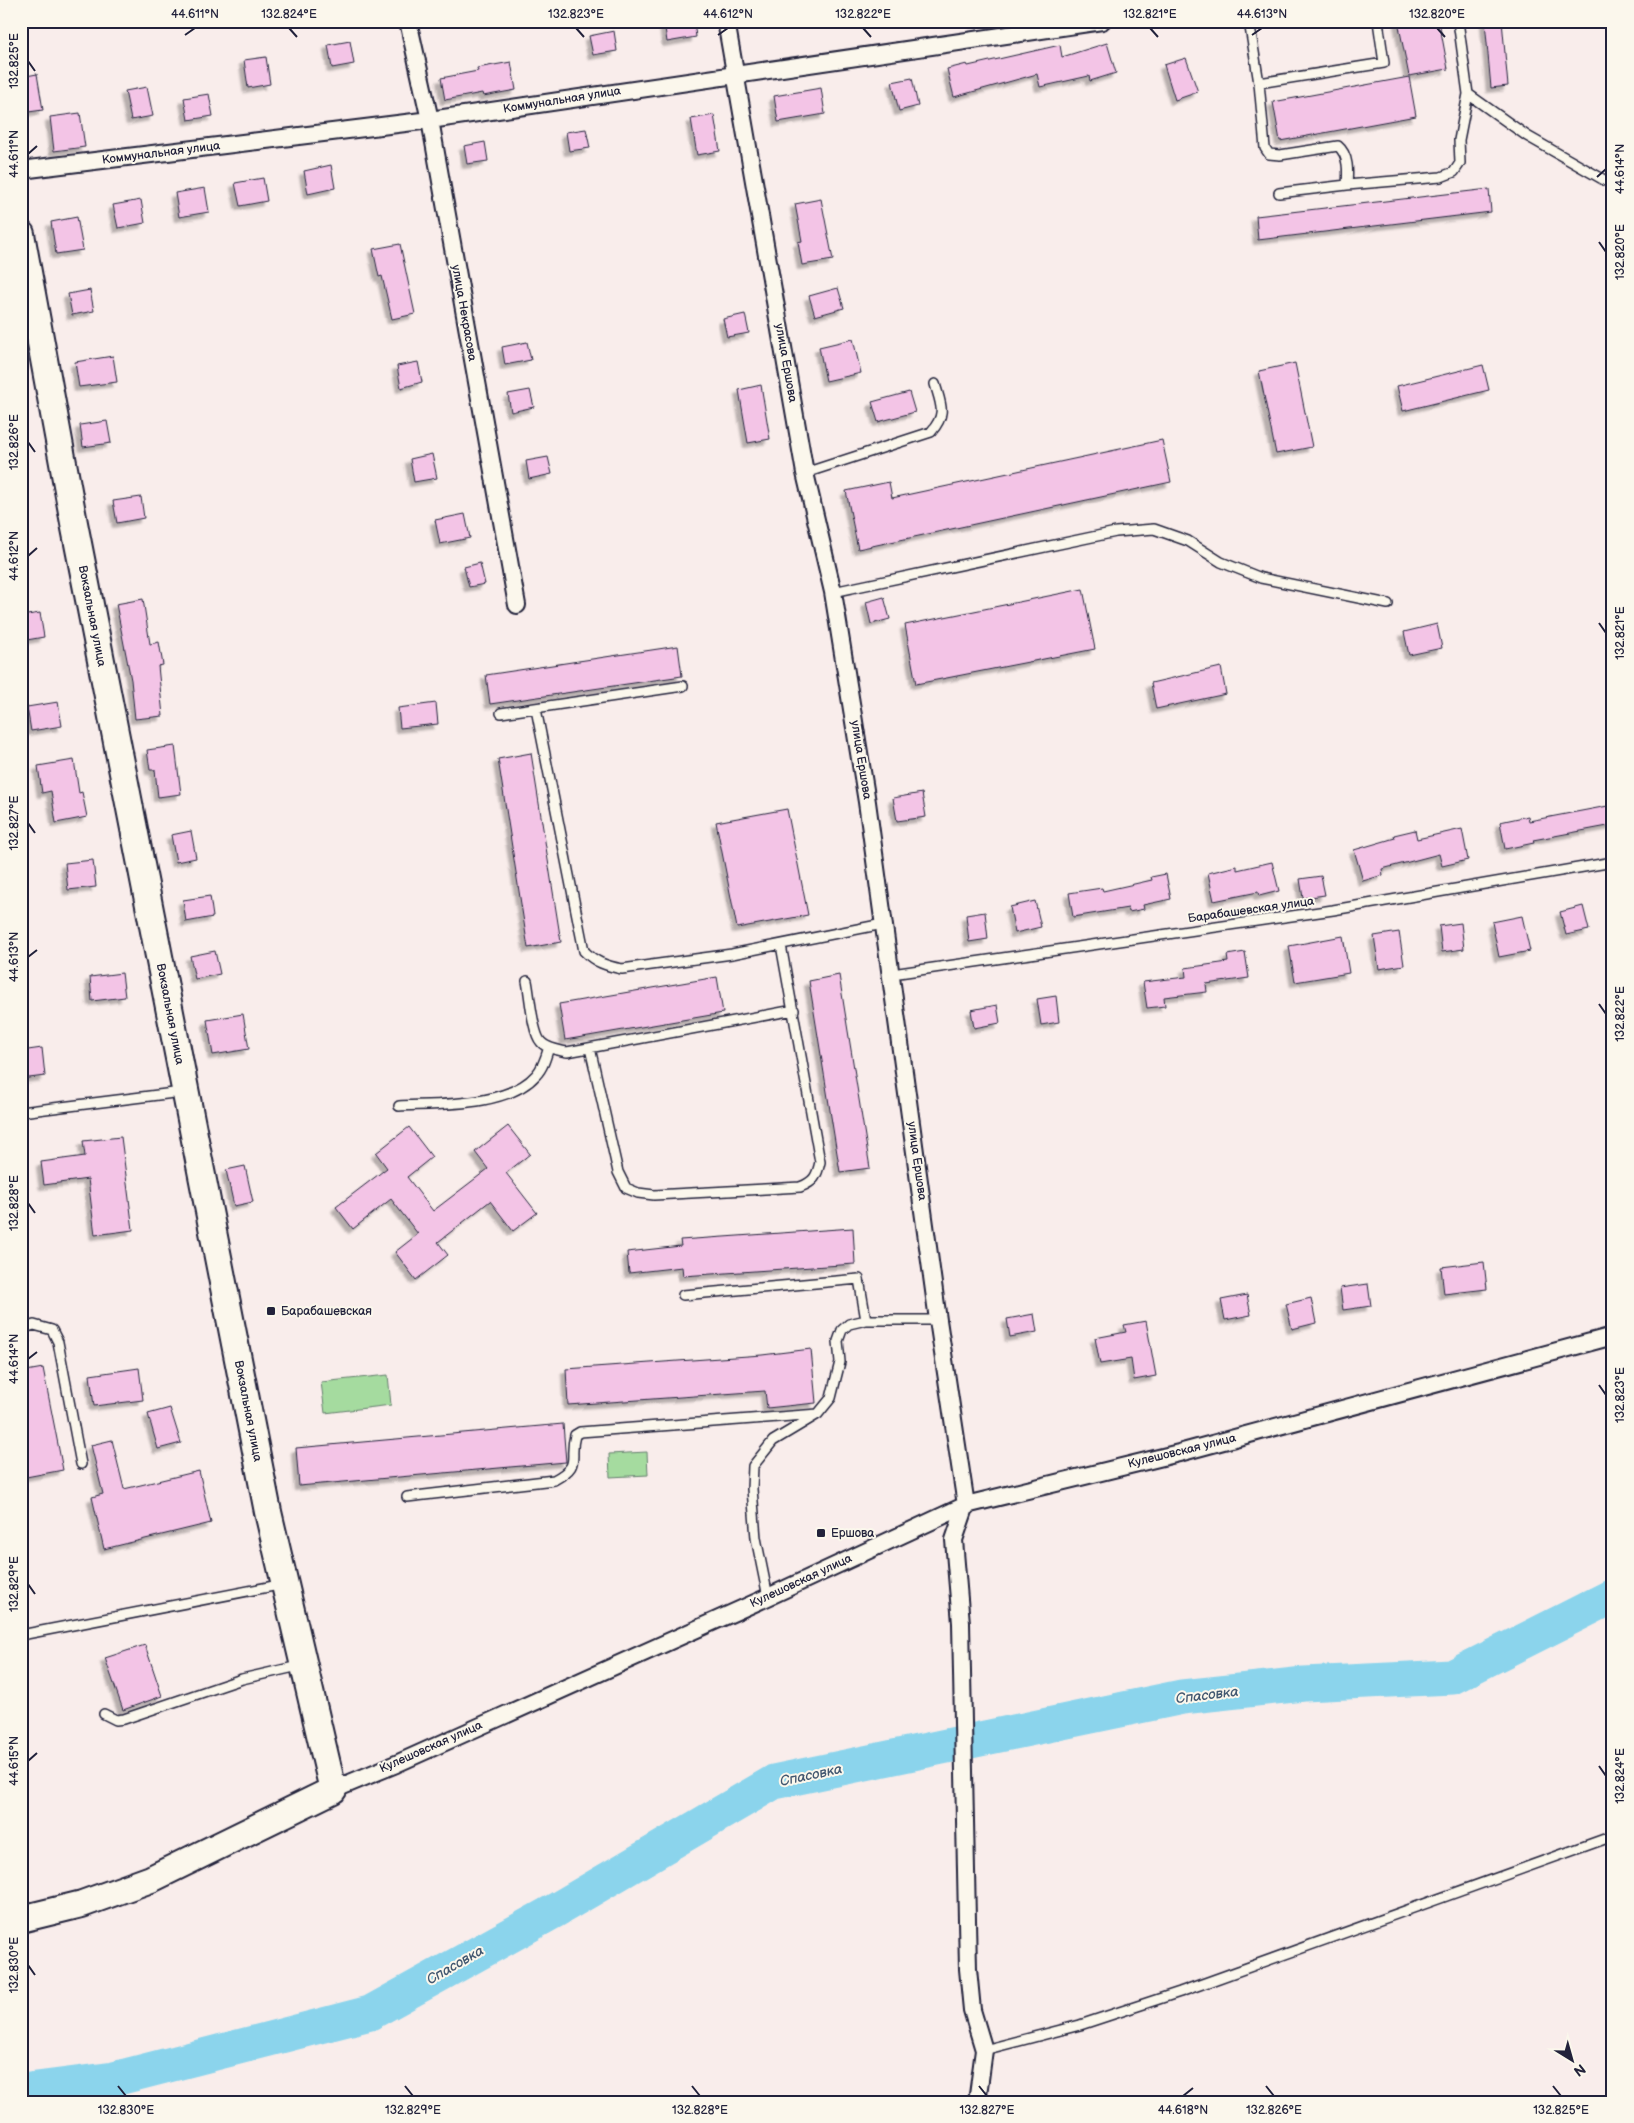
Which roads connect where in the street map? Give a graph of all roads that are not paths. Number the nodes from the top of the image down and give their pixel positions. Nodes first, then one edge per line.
1 (408, 21) edge
2 (726, 21) edge
3 (1102, 21) edge
4 (1250, 21) edge
5 (1378, 21) edge
6 (1458, 21) edge
7 (736, 74) junction
8 (1259, 83) junction
9 (1468, 94) junction
10 (430, 120) junction
11 (21, 170) edge
12 (1347, 185) junction
13 (1613, 185) edge
14 (1279, 193) dead end
15 (21, 234) edge
16 (935, 384) dead end
17 (805, 472) junction
18 (833, 592) junction
19 (1388, 604) dead end
20 (517, 605) dead end
21 (683, 686) dead end
22 (536, 709) junction
23 (501, 713) dead end
24 (1613, 862) edge
25 (883, 924) junction
26 (781, 946) junction
27 (892, 974) junction
28 (528, 981) dead end
29 (794, 1010) junction
30 (549, 1047) junction
31 (590, 1048) junction
32 (185, 1092) junction
33 (399, 1106) dead end
34 (21, 1112) edge
35 (683, 1294) dead end
36 (866, 1320) junction
37 (938, 1320) junction
38 (21, 1328) edge
39 (1613, 1336) edge
40 (818, 1414) junction
41 (82, 1464) dead end
42 (407, 1497) dead end
43 (966, 1504) junction
44 (284, 1584) junction
45 (768, 1597) junction
46 (21, 1635) edge
47 (303, 1665) junction
48 (104, 1714) dead end
49 (333, 1790) junction
50 (1613, 1836) edge
51 (21, 1919) edge
52 (984, 2050) junction
53 (977, 2102) edge

1 - 10 street, улица Некрасова
2 - 7 street, улица Ершова
3 - 7 street, Коммунальная улица
4 - 8 lane
5 - 8 lane
6 - 9 lane
7 - 10 street, Коммунальная улица
7 - 17 street, улица Ершова
8 - 12 lane
9 - 12 lane
9 - 13 lane
10 - 11 street, Коммунальная улица
10 - 20 street, улица Некрасова
12 - 14 lane
15 - 32 main road, Вокзальная улица
16 - 17 lane
17 - 18 street, улица Ершова
18 - 19 lane
18 - 25 street, улица Ершова
21 - 22 lane
22 - 23 lane
22 - 26 lane
24 - 27 lane, Барабашевская улица
25 - 26 lane
25 - 27 street, улица Ершова
26 - 29 lane
27 - 37 street, улица Ершова
28 - 30 lane
29 - 31 lane
29 - 31 lane
30 - 31 lane
30 - 33 lane
32 - 34 lane
32 - 44 main road, Вокзальная улица
35 - 36 lane
36 - 37 lane
36 - 40 lane
37 - 43 street, улица Ершова
38 - 41 lane
39 - 43 street, Кулешовская улица
40 - 42 lane
40 - 45 lane
43 - 45 street, Кулешовская улица
43 - 52 street
44 - 46 lane
44 - 47 main road, Вокзальная улица
45 - 49 street, Кулешовская улица
47 - 48 lane
47 - 49 main road, Вокзальная улица
49 - 51 main road, Кулешовская улица
50 - 52 lane
52 - 53 street

